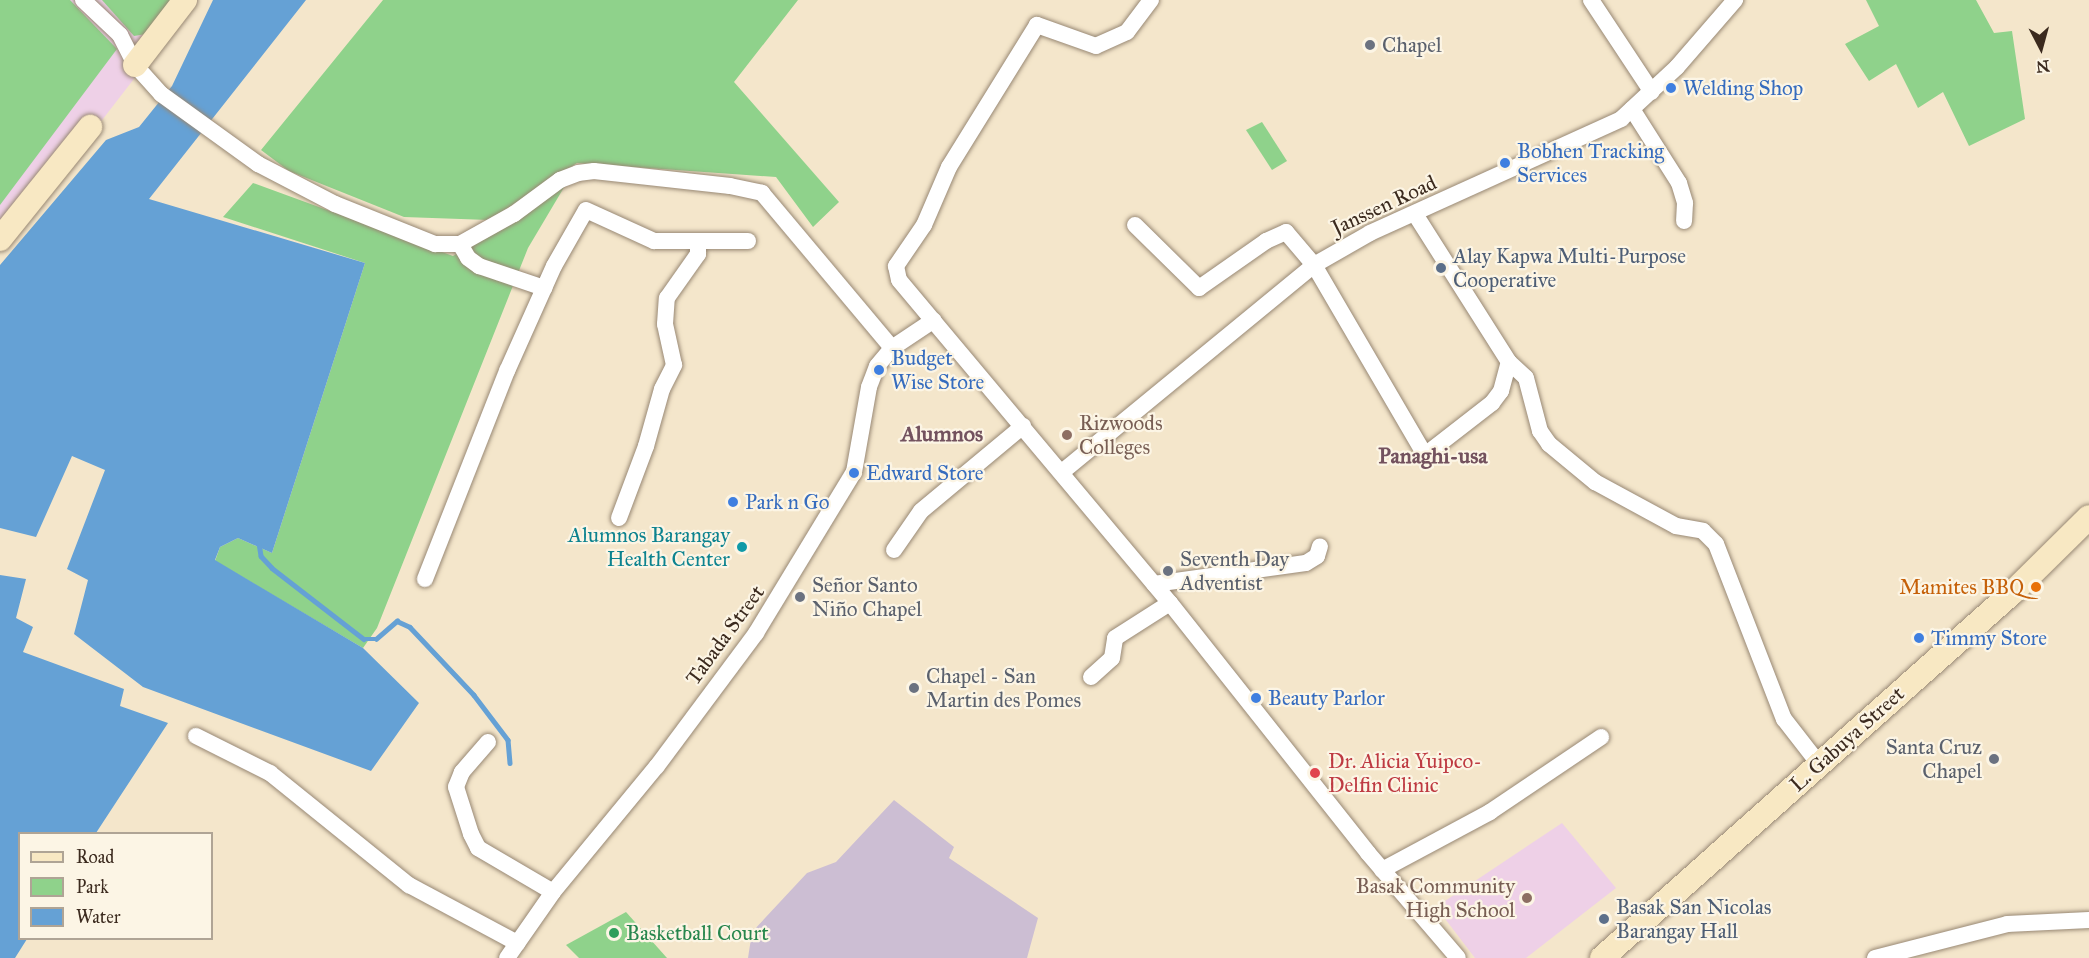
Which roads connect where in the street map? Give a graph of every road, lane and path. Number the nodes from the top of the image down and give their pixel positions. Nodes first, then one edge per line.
1 (83, 0) edge
2 (186, 0) edge
3 (1151, 0) edge
4 (1591, 0) edge
5 (1735, 0) edge
6 (135, 65) junction
7 (1652, 92) junction
8 (1632, 109) junction
9 (90, 128) dead end
10 (1415, 214) junction
11 (1684, 221) dead end
12 (1135, 225) dead end
13 (0, 239) edge
14 (698, 241) junction
15 (748, 241) dead end
16 (460, 244) junction
17 (1314, 265) junction
18 (544, 288) junction
19 (934, 320) junction
20 (892, 348) junction
21 (1509, 362) junction
22 (1023, 426) junction
23 (1062, 472) junction
24 (2089, 517) edge
25 (619, 518) dead end
26 (1320, 546) dead end
27 (894, 550) dead end
28 (425, 579) dead end
29 (1154, 584) junction
30 (1170, 603) junction
31 (1091, 677) dead end
32 (196, 736) dead end
33 (1601, 737) dead end
34 (488, 742) dead end
35 (1819, 764) junction
36 (1382, 870) junction
37 (553, 892) junction
38 (2089, 920) edge
39 (518, 943) junction
40 (507, 958) edge
41 (1458, 958) edge
42 (1602, 958) edge
43 (1875, 958) edge

1 - 6 street
2 - 6 street
3 - 19 street
4 - 7 street
5 - 7 street, Janssen Road
6 - 16 street
7 - 8 street, Janssen Road
8 - 10 street, Janssen Road
8 - 11 street
9 - 13 street
10 - 17 street, Janssen Road
10 - 21 street
12 - 17 street
14 - 15 street
14 - 18 street
14 - 25 street
16 - 18 street
16 - 20 street
17 - 21 street
17 - 23 street, Janssen Road
18 - 28 street
19 - 20 street, Tabada Street
19 - 22 street
20 - 37 street, Tabada Street
21 - 35 street
22 - 23 street
22 - 27 street
23 - 29 street
24 - 35 street, L. Gabuya Street
26 - 29 street
29 - 30 street
30 - 31 street
30 - 36 street
32 - 39 street
33 - 36 street
34 - 37 street
35 - 42 street, L. Gabuya Street
36 - 41 street
37 - 39 street, Tabada Street
38 - 43 street
39 - 40 street, Tabada Street

